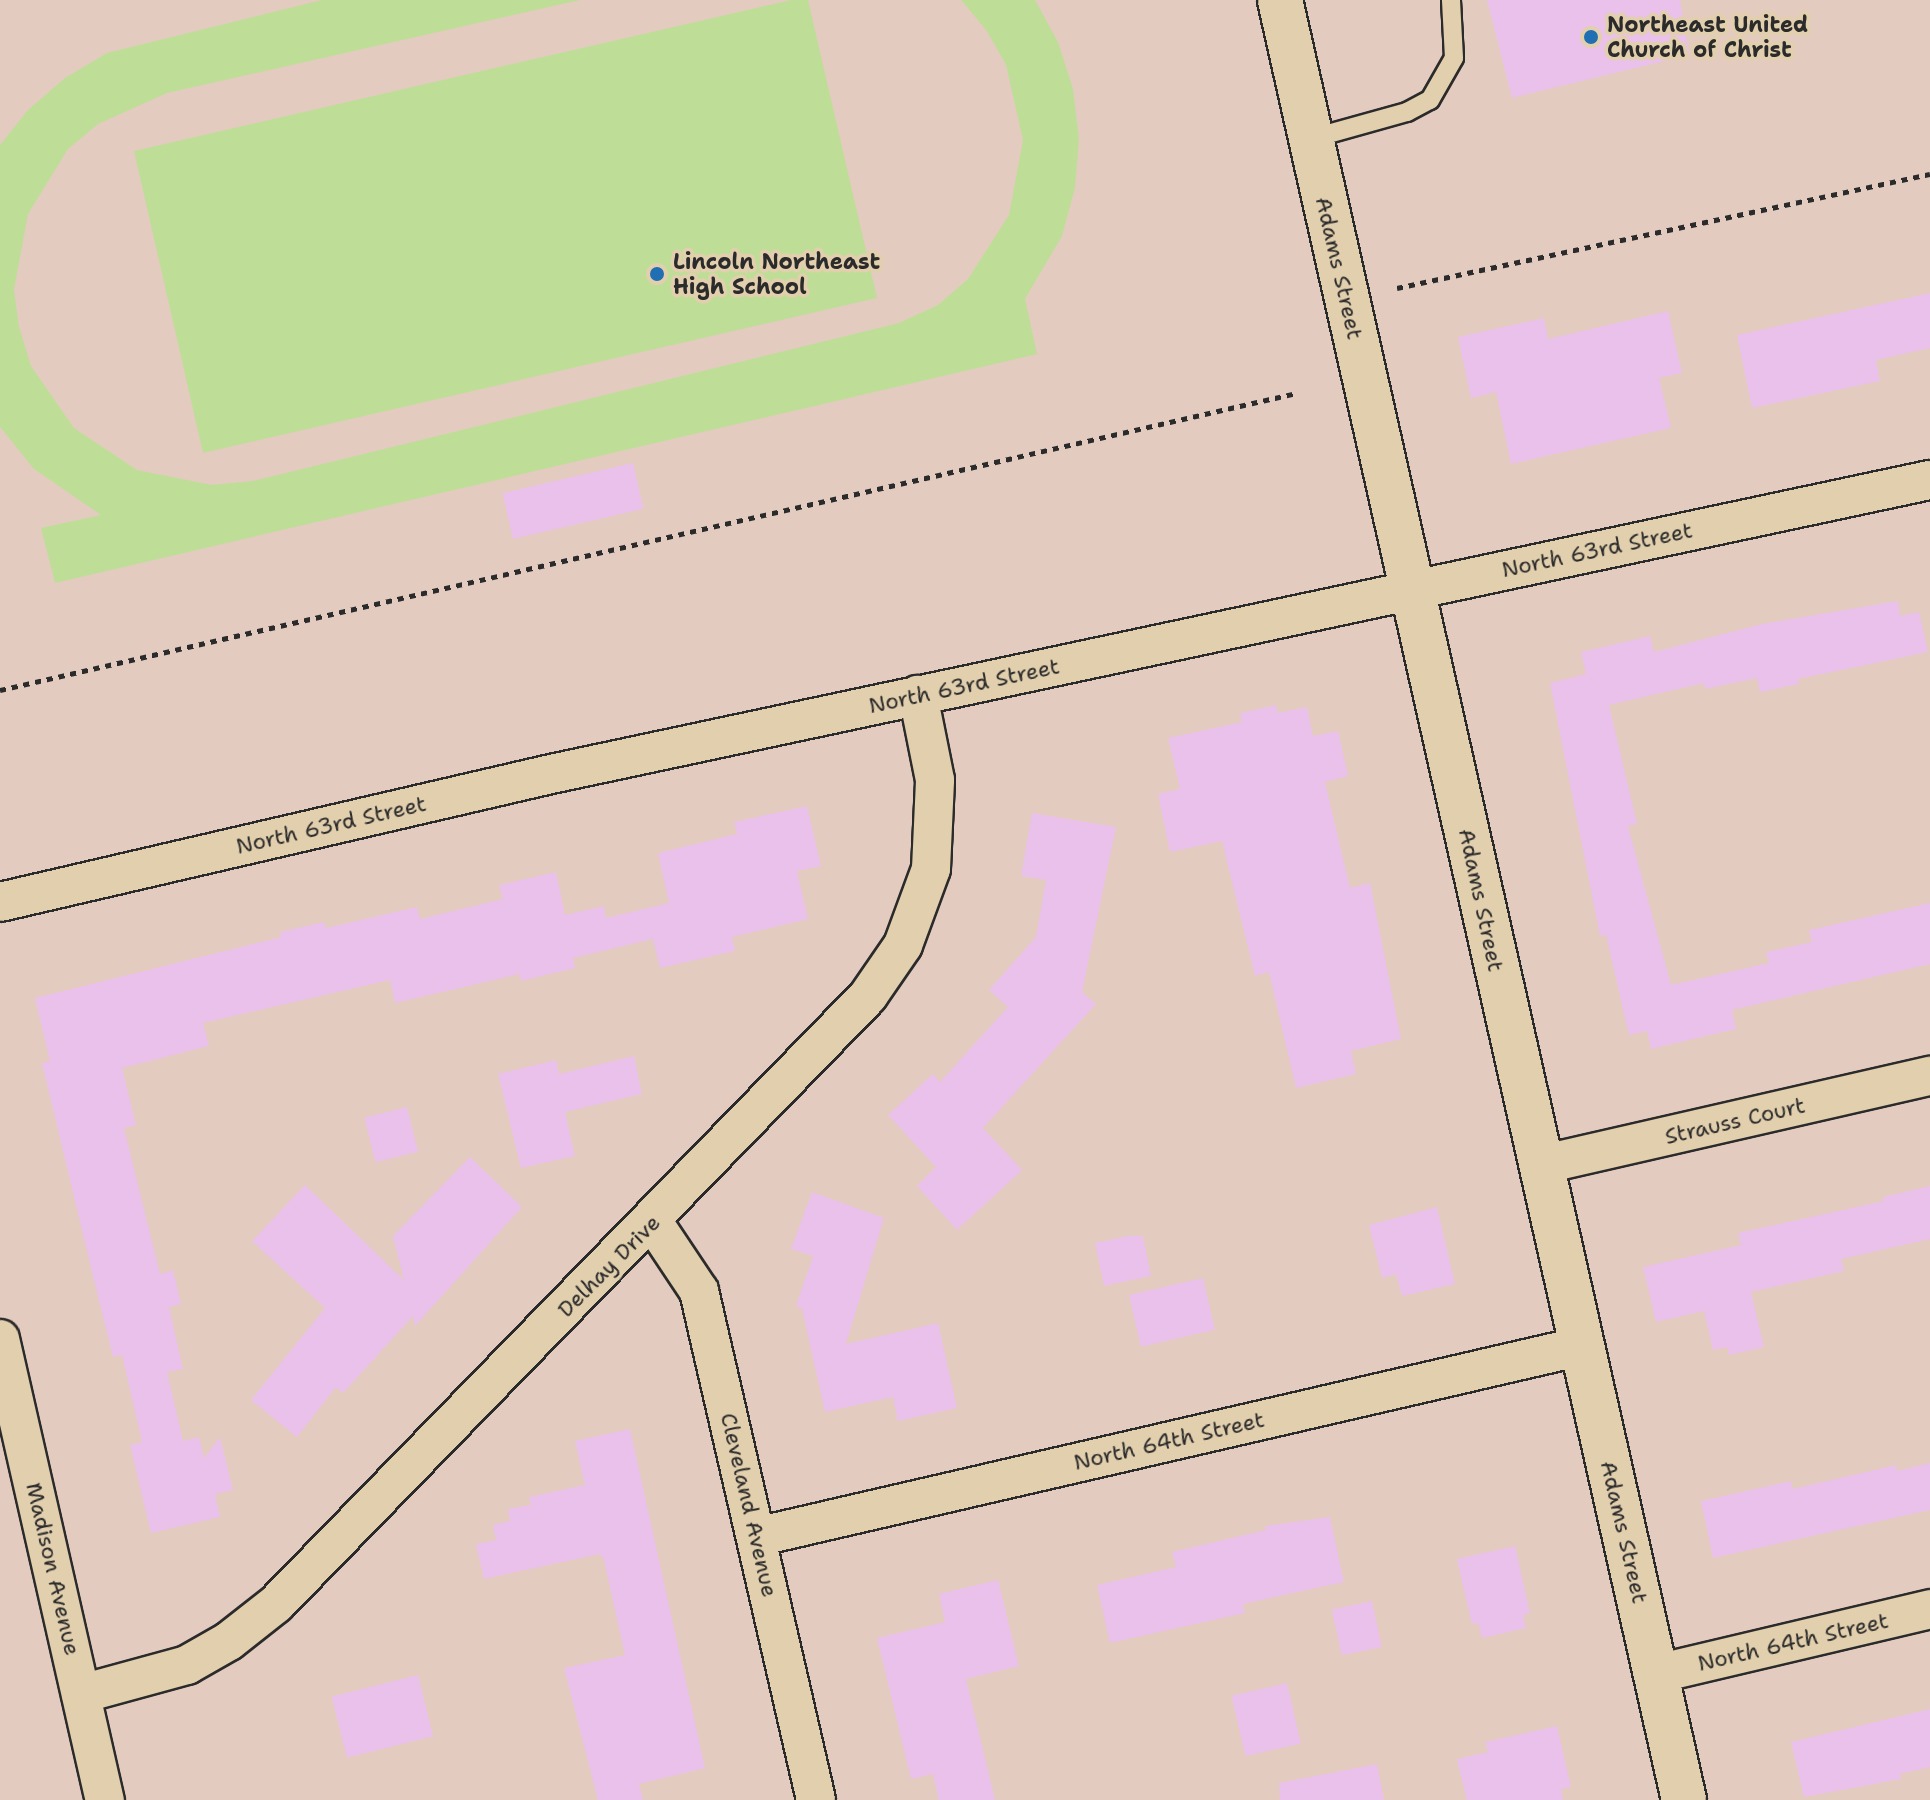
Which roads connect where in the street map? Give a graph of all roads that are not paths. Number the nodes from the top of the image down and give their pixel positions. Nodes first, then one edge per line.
1 (1280, 0) edge
2 (1451, 0) edge
3 (1310, 139) junction
4 (1930, 480) edge
5 (1411, 589) junction
6 (918, 695) junction
7 (0, 902) edge
8 (1930, 1076) edge
9 (1540, 1165) junction
10 (653, 1222) junction
11 (0, 1339) edge
12 (1582, 1346) junction
13 (756, 1537) junction
14 (1930, 1609) edge
15 (1656, 1674) junction
16 (81, 1694) junction
17 (105, 1800) edge
18 (816, 1800) edge
19 (1684, 1800) edge

1 - 3 main road, Adams Street
2 - 3 lane
3 - 5 main road, Adams Street
4 - 5 street, North 63rd Street
5 - 6 street, North 63rd Street
5 - 9 main road, Adams Street
6 - 7 street, North 63rd Street
6 - 10 street, Delhay Drive
8 - 9 street, Strauss Court
9 - 12 main road, Adams Street
10 - 13 street, Cleveland Avenue
10 - 16 street, Delhay Drive
11 - 16 street, Madison Avenue
12 - 13 street, North 64th Street
12 - 15 main road, Adams Street
13 - 18 street, Cleveland Avenue
14 - 15 street, North 64th Street
15 - 19 main road, Adams Street
16 - 17 street, Madison Avenue

